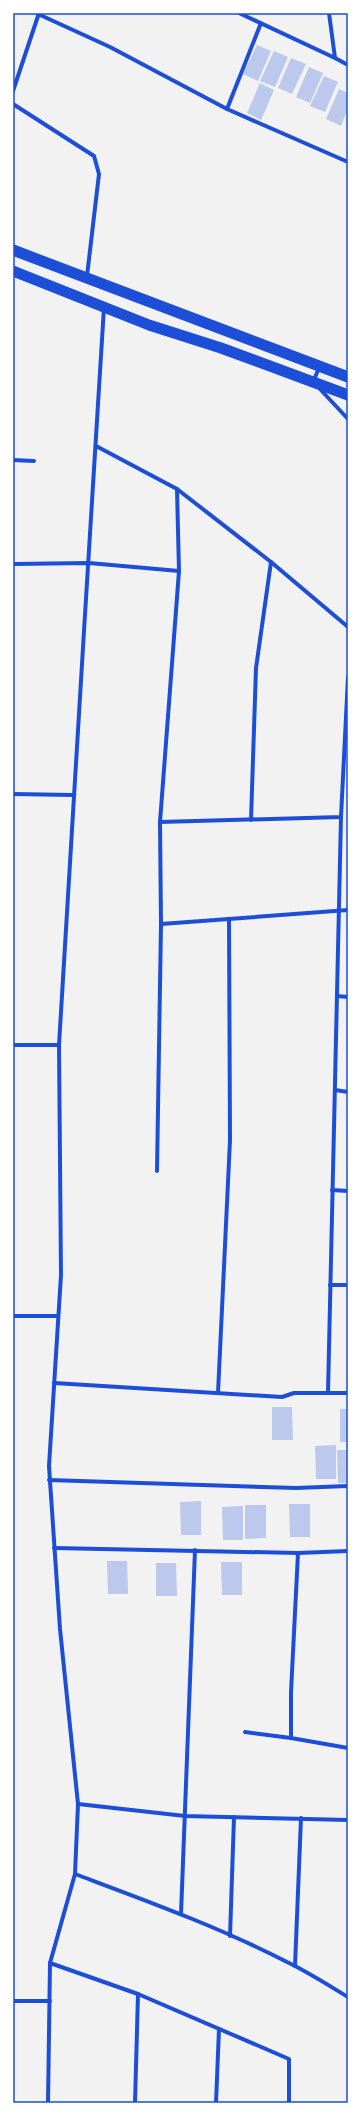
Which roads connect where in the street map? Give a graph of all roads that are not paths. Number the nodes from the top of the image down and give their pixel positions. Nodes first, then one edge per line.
1 (38, 13) edge
2 (239, 13) edge
3 (329, 13) edge
4 (261, 23) junction
5 (335, 58) junction
6 (348, 65) edge
7 (13, 91) edge
8 (13, 104) edge
9 (227, 108) junction
10 (348, 162) edge
11 (13, 250) edge
12 (13, 271) edge
13 (86, 278) junction
14 (104, 307) junction
15 (319, 367) junction
16 (348, 377) edge
17 (313, 382) junction
18 (347, 393) edge
19 (348, 418) edge
20 (96, 446) junction
21 (13, 460) edge
22 (34, 460) dead end
23 (177, 489) junction
24 (271, 562) junction
25 (89, 563) junction
26 (13, 564) edge
27 (179, 571) junction
28 (348, 627) edge
29 (348, 677) edge
30 (13, 794) edge
31 (72, 795) junction
32 (341, 817) junction
33 (251, 820) junction
34 (160, 822) junction
35 (339, 910) junction
36 (348, 910) edge
37 (228, 919) junction
38 (161, 924) junction
39 (337, 996) junction
40 (348, 997) edge
41 (59, 1044) junction
42 (13, 1045) edge
43 (335, 1090) junction
44 (348, 1092) edge
45 (157, 1171) dead end
46 (332, 1190) junction
47 (348, 1191) edge
48 (330, 1285) junction
49 (348, 1285) edge
50 (13, 1316) edge
51 (58, 1316) junction
52 (54, 1383) junction
53 (218, 1393) junction
54 (328, 1393) junction
55 (348, 1393) edge
56 (50, 1480) junction
57 (348, 1486) edge
58 (54, 1548) junction
59 (195, 1550) junction
60 (348, 1551) edge
61 (298, 1553) junction
62 (245, 1732) dead end
63 (291, 1738) junction
64 (348, 1748) edge
65 (78, 1804) junction
66 (186, 1816) junction
67 (234, 1817) junction
68 (300, 1818) junction
69 (348, 1820) edge
70 (75, 1874) junction
71 (181, 1914) junction
72 (230, 1936) junction
73 (50, 1963) junction
74 (295, 1966) junction
75 (138, 1994) junction
76 (348, 1997) edge
77 (13, 2001) edge
78 (50, 2002) junction
79 (219, 2029) junction
80 (48, 2103) edge
81 (135, 2103) edge
82 (216, 2103) edge
83 (289, 2103) edge

1 - 7 street
1 - 9 street
2 - 4 street
3 - 5 street
4 - 5 street
4 - 9 street
5 - 6 street
8 - 13 street
9 - 10 street
11 - 13 highway
12 - 14 highway
13 - 15 highway
14 - 17 highway
14 - 20 street
15 - 16 highway
15 - 17 street
17 - 18 highway
17 - 19 street
20 - 23 street
20 - 25 street
21 - 22 street
23 - 24 street
23 - 27 street
24 - 28 street
24 - 33 street
25 - 26 street
25 - 27 street
25 - 31 street
27 - 34 street
29 - 32 street
30 - 31 street
31 - 41 street
32 - 33 street
32 - 35 street
33 - 34 street
34 - 38 street
35 - 36 street
35 - 37 street
35 - 39 street
37 - 38 street
37 - 53 street
38 - 45 street
39 - 40 street
39 - 43 street
41 - 42 street
41 - 51 street
43 - 44 street
43 - 46 street
46 - 47 street
46 - 48 street
48 - 49 street
48 - 54 street
50 - 51 street
51 - 52 street
52 - 53 street
52 - 56 street
53 - 54 street
54 - 55 street
56 - 57 street
56 - 58 street
58 - 59 street
58 - 65 street
59 - 61 street
59 - 66 street
60 - 61 street
61 - 63 street
62 - 63 street
63 - 64 street
65 - 66 street
65 - 70 street
66 - 67 street
66 - 71 street
67 - 68 street
67 - 72 street
68 - 69 street
68 - 74 street
70 - 71 street
70 - 73 street
71 - 72 street
72 - 74 street
73 - 75 street
73 - 78 street
74 - 76 street
75 - 79 street
75 - 81 street
77 - 78 street
78 - 80 street
79 - 82 street
79 - 83 street

